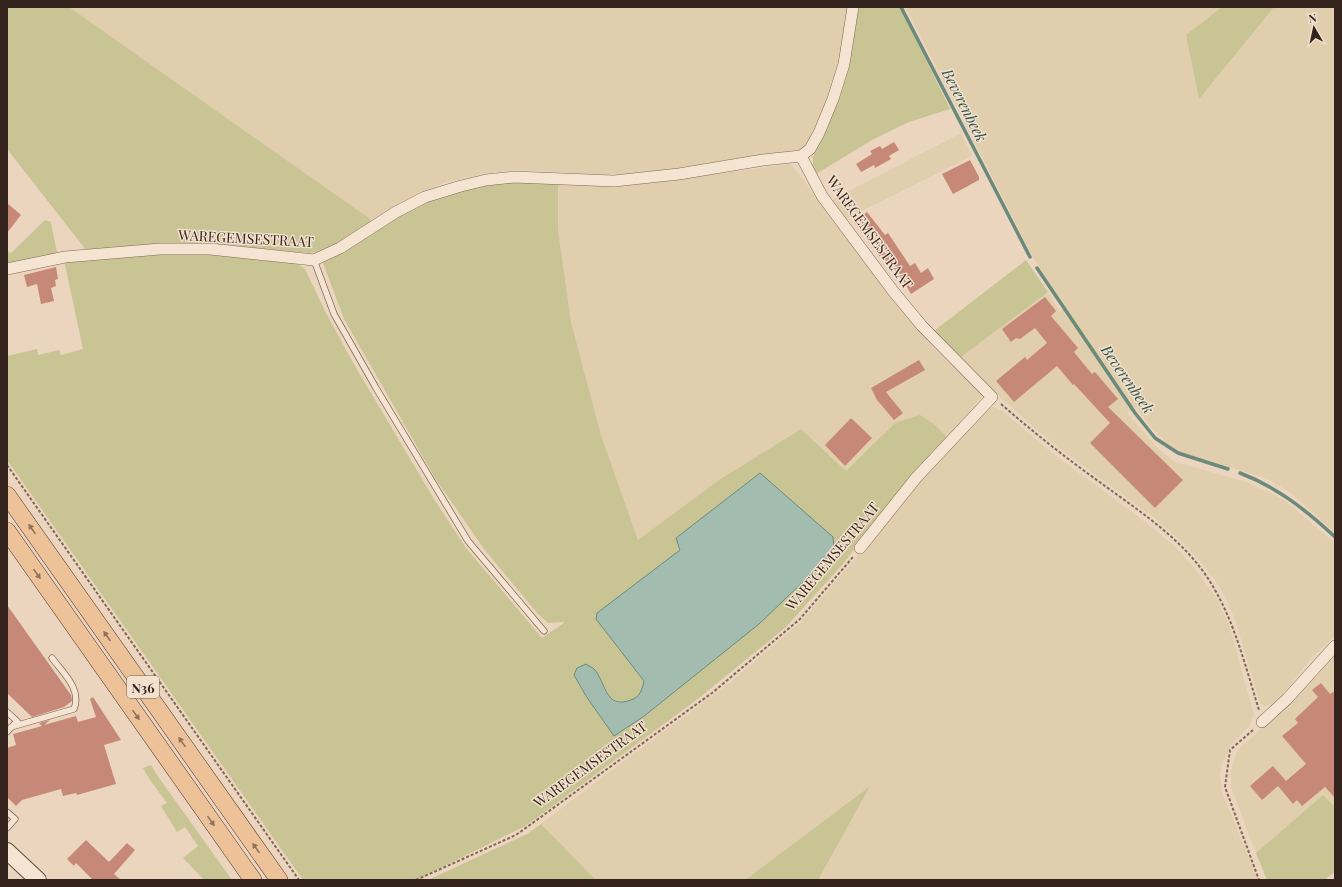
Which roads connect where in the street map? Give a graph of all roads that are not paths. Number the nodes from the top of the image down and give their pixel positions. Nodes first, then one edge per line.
1 (853, 7) edge
2 (801, 156) junction
3 (314, 260) junction
4 (7, 269) edge
5 (7, 495) edge
6 (7, 531) edge
7 (860, 548) road end
8 (544, 631) dead end
9 (1335, 646) edge
10 (52, 658) dead end
11 (7, 712) edge
12 (1262, 722) road end
13 (9, 730) edge
14 (7, 812) edge
15 (7, 828) edge
16 (7, 851) edge
17 (38, 880) edge
18 (253, 880) edge
19 (279, 880) edge

1 - 2 street
2 - 3 street, WAREGEMSESTRAAT
2 - 7 street, WAREGEMSESTRAAT
3 - 4 street, WAREGEMSESTRAAT
3 - 8 lane
19 -> 5 main road, N36
6 -> 18 main road, N36
9 - 12 street
10 - 13 lane
11 - 13 lane
14 - 15 lane
16 - 17 main road

